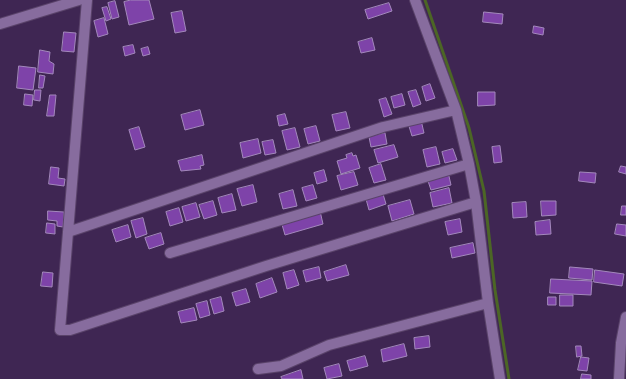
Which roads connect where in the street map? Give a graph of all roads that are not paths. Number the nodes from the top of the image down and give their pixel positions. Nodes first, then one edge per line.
1 (79, 0) edge
2 (87, 0) edge
3 (415, 0) edge
4 (0, 24) edge
5 (456, 110) junction
6 (469, 164) junction
7 (476, 202) junction
8 (68, 232) junction
9 (170, 254) dead end
10 (488, 303) junction
11 (626, 317) edge
12 (258, 369) dead end
13 (500, 379) edge
14 (618, 379) edge

1 - 4 street
2 - 8 street
3 - 5 street
5 - 6 street
5 - 8 street
6 - 7 street
6 - 9 street
7 - 8 street
7 - 10 street
10 - 12 street
10 - 13 street
11 - 14 street

